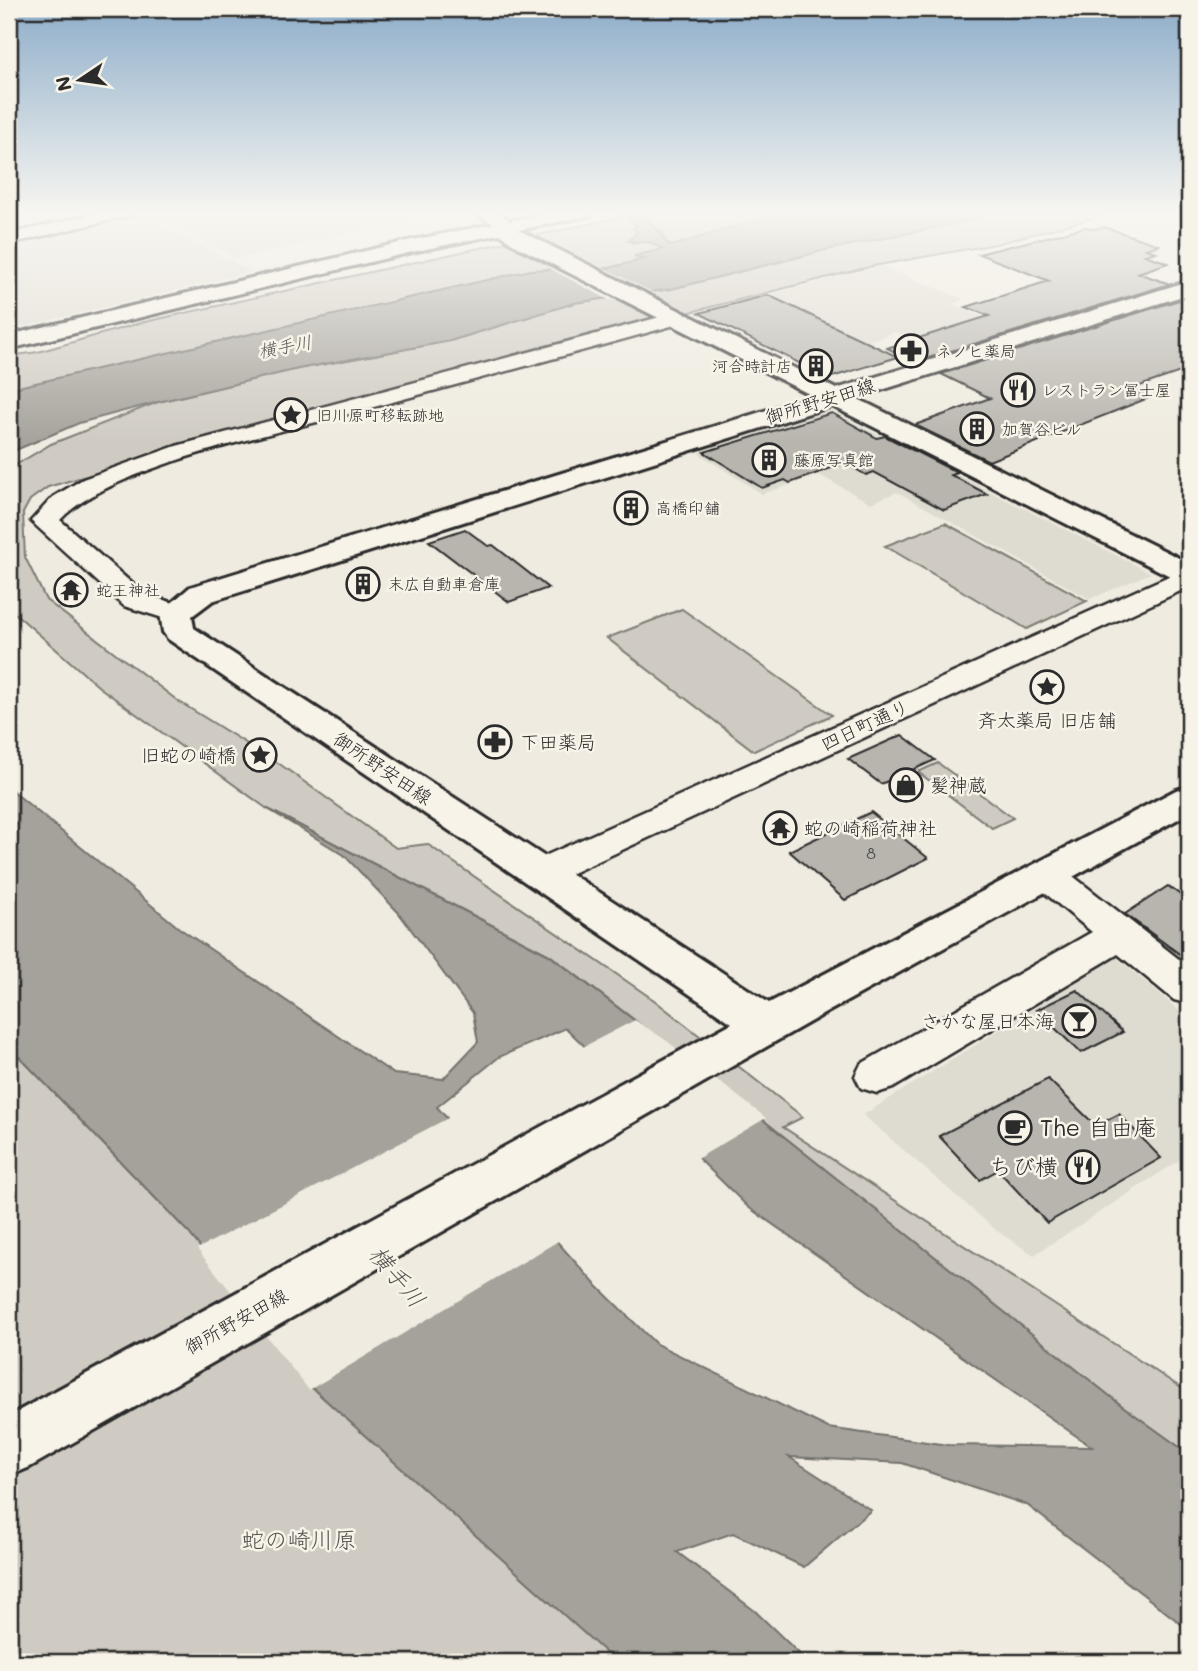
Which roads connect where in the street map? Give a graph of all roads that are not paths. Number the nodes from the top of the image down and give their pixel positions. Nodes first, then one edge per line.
1 (237, 289) edge
2 (615, 289) edge
3 (1183, 289) edge
4 (675, 318) junction
5 (9, 342) edge
6 (834, 397) junction
7 (1189, 575) edge
8 (176, 613) junction
9 (1189, 798) edge
10 (540, 873) junction
11 (1047, 875) junction
12 (1121, 934) junction
13 (1189, 989) edge
14 (768, 1025) junction
15 (877, 1076) dead end
16 (9, 1447) edge

1 - 5 main road
2 - 4 main road
3 - 6 main road, 御所野安田線
4 - 6 main road
4 - 8 street
6 - 7 main road
6 - 8 main road, 御所野安田線
7 - 10 street, 四日町通り
8 - 10 main road, 御所野安田線
9 - 11 main road
10 - 14 main road, 御所野安田線
11 - 12 street
11 - 14 main road
12 - 13 street
12 - 15 street
14 - 16 main road, 御所野安田線

